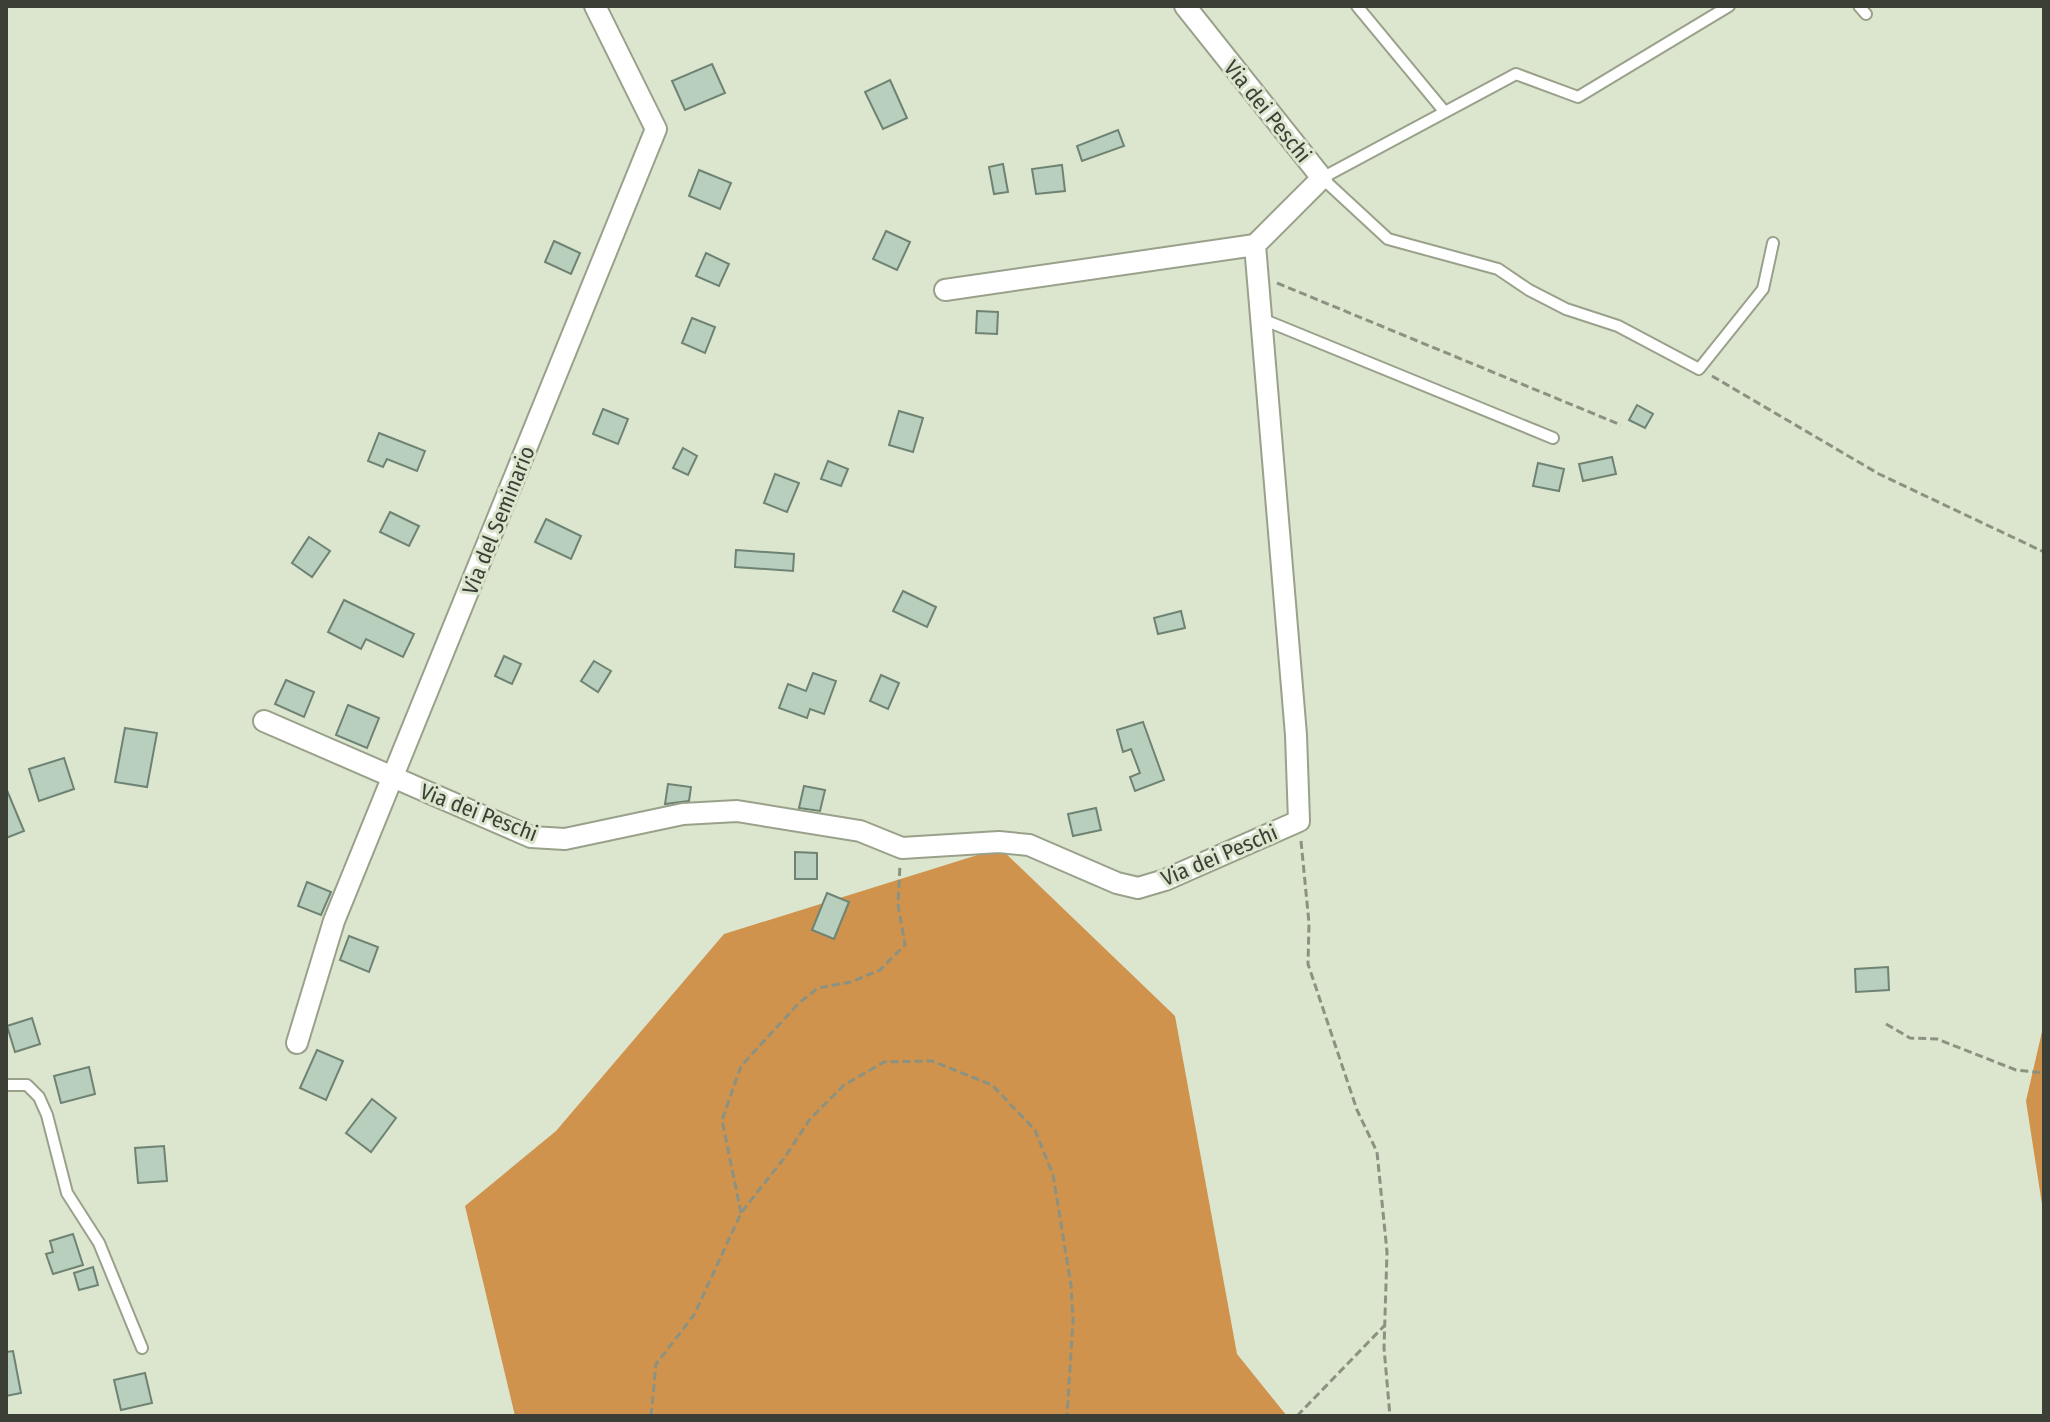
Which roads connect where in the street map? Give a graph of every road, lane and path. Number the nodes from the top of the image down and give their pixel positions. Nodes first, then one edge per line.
1 (595, 6) edge
2 (1185, 6) edge
3 (1357, 6) edge
4 (1729, 6) edge
5 (1444, 111) junction
6 (1322, 178) junction
7 (1773, 243) dead end
8 (1255, 245) junction
9 (1257, 275) junction
10 (945, 290) dead end
11 (1261, 318) junction
12 (1699, 369) junction
13 (1621, 425) dead end
14 (1553, 438) dead end
15 (2044, 552) edge
16 (264, 721) dead end
17 (393, 778) junction
18 (1299, 821) junction
19 (902, 848) junction
20 (1886, 1024) dead end
21 (297, 1043) dead end
22 (2044, 1073) edge
23 (6, 1085) edge
24 (741, 1213) junction
25 (1385, 1325) junction
26 (142, 1348) dead end
27 (651, 1416) edge
28 (1067, 1416) edge
29 (1297, 1416) edge
30 (1390, 1416) edge

1 - 17 street, Via del Seminario
2 - 6 street, Via dei Peschi
3 - 5 lane
4 - 5 lane
5 - 6 lane
6 - 8 street, Via dei Peschi
6 - 12 lane
7 - 12 lane
8 - 9 street, Via dei Peschi
8 - 10 street
9 - 11 street, Via dei Peschi
9 - 13 path
11 - 14 lane
11 - 18 street, Via dei Peschi
12 - 15 path
16 - 17 street, Via dei Peschi
17 - 19 street, Via dei Peschi
17 - 21 street, Via del Seminario
18 - 19 street, Via dei Peschi
18 - 25 path
19 - 24 path
20 - 22 path
23 - 26 lane
24 - 27 path
24 - 28 path
25 - 29 path
25 - 30 path

